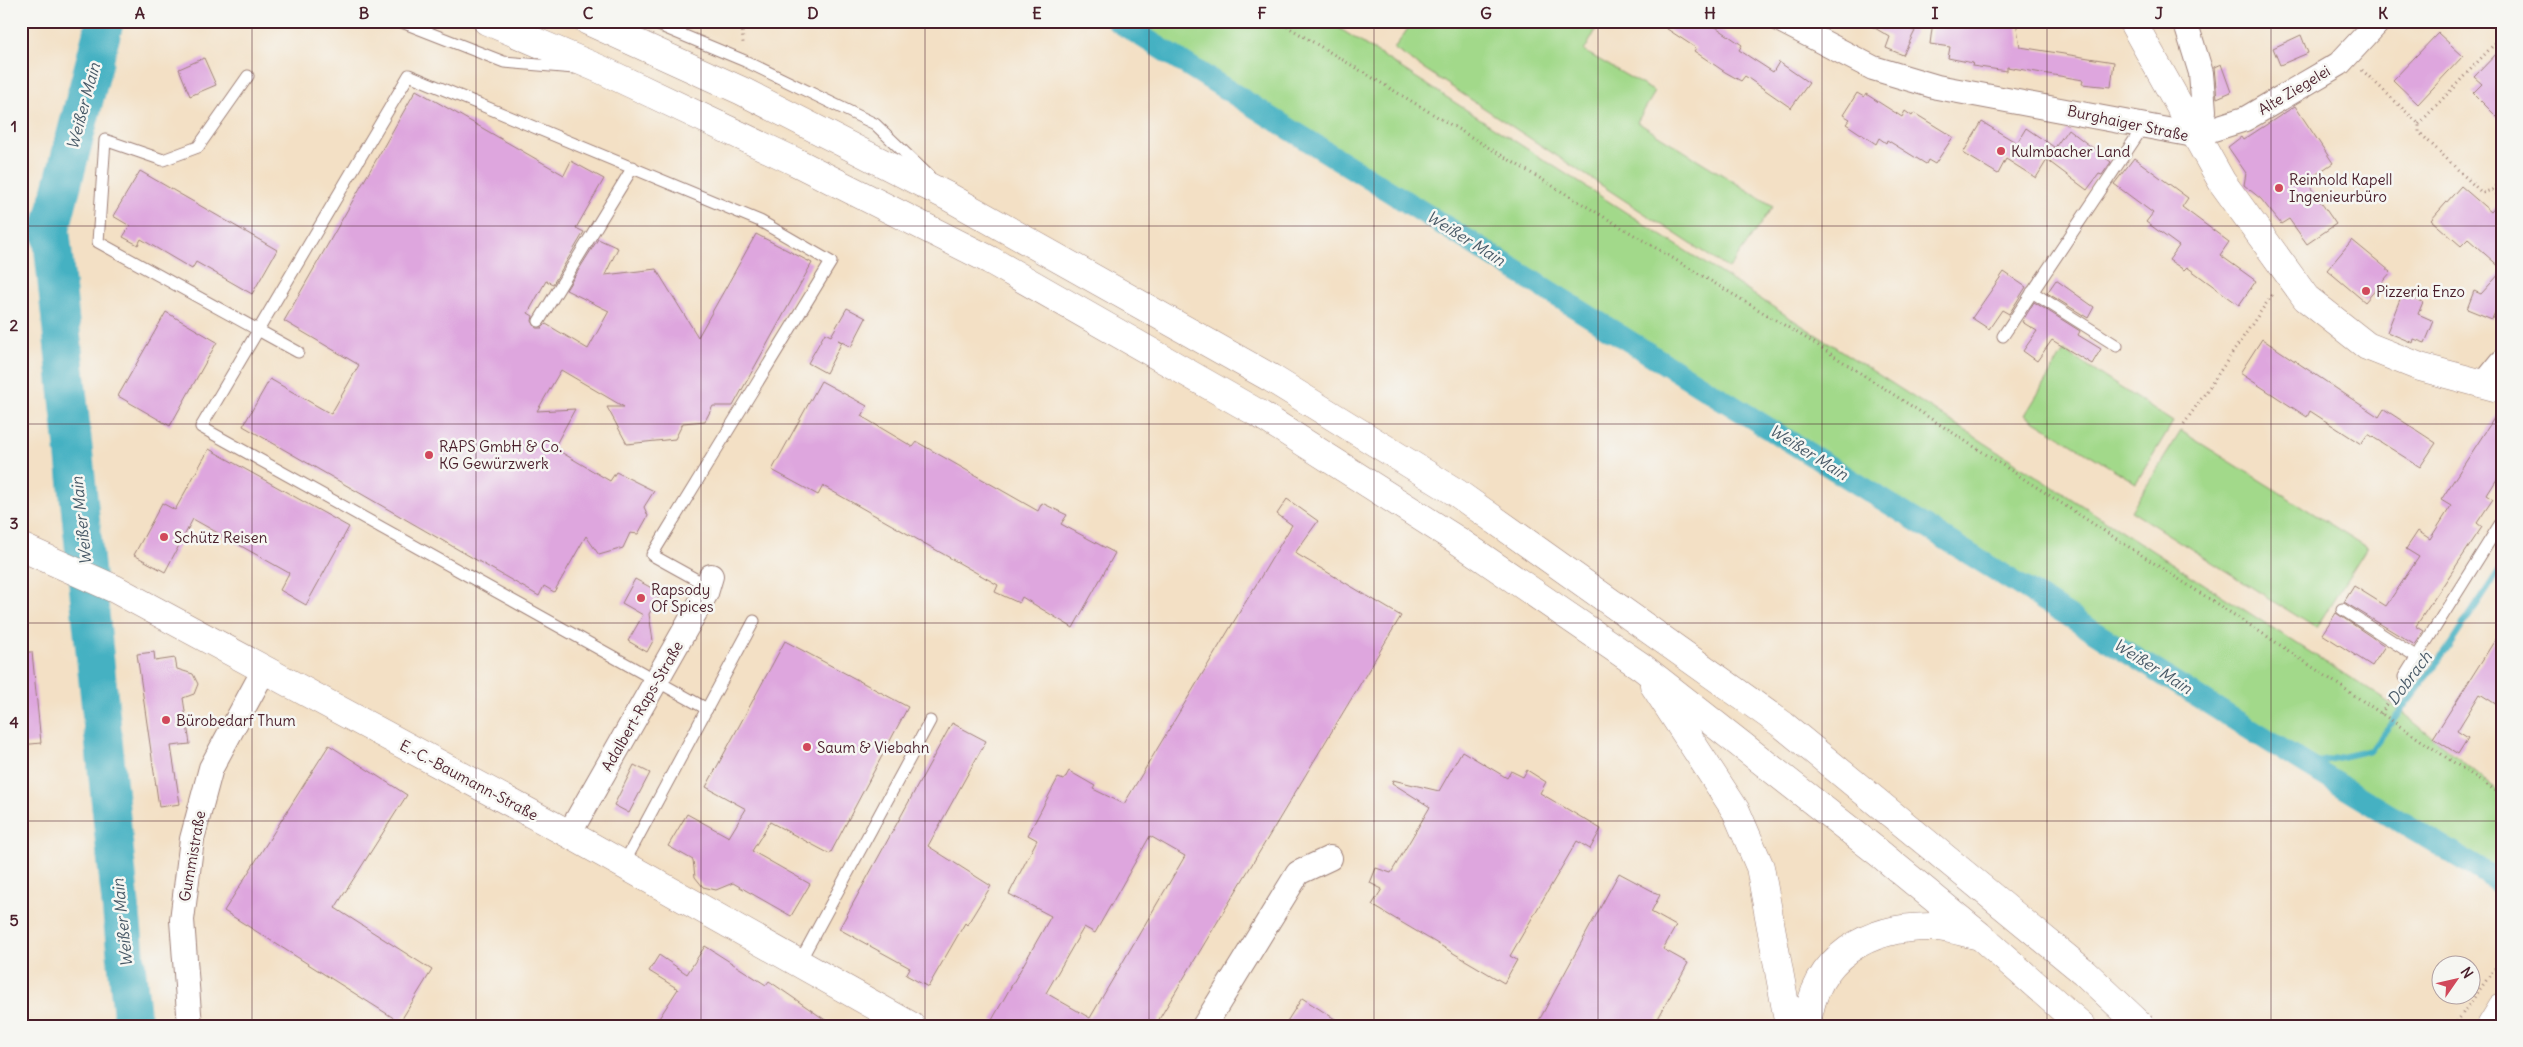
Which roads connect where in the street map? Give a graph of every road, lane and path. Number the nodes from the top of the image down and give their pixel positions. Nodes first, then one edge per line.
1 (398, 21) edge
2 (487, 21) edge
3 (588, 21) edge
4 (634, 21) edge
5 (734, 21) edge
6 (1278, 21) edge
7 (1782, 21) edge
8 (2132, 21) edge
9 (2185, 21) edge
10 (2379, 21) edge
11 (2502, 36) edge
12 (2347, 56) junction
13 (745, 61) junction
14 (602, 70) junction
15 (248, 76) dead end
16 (2145, 124) junction
17 (2419, 124) junction
18 (2194, 135) junction
19 (633, 167) junction
20 (2502, 178) edge
21 (2492, 190) junction
22 (950, 196) junction
23 (2502, 199) edge
24 (2287, 273) junction
25 (2032, 292) junction
26 (539, 321) dead end
27 (258, 330) junction
28 (2002, 336) dead end
29 (2116, 346) dead end
30 (298, 352) dead end
31 (2502, 362) edge
32 (2493, 386) edge
33 (2184, 424) dead end
34 (2502, 521) edge
35 (31, 550) edge
36 (709, 581) joint
37 (2342, 609) dead end
38 (754, 620) dead end
39 (2416, 657) junction
40 (1642, 667) junction
41 (264, 670) junction
42 (2404, 677) joint
43 (657, 680) junction
44 (707, 709) junction
45 (2381, 714) junction
46 (930, 720) dead end
47 (2502, 795) edge
48 (569, 834) junction
49 (1330, 858) dead end
50 (624, 865) junction
51 (1979, 935) junction
52 (2502, 958) edge
53 (799, 963) junction
54 (2502, 1008) edge
55 (190, 1026) edge
56 (911, 1026) edge
57 (1204, 1026) edge
58 (1789, 1026) edge
59 (1807, 1026) edge
60 (2082, 1026) edge
61 (2141, 1026) edge
62 (2454, 1026) edge
63 (2491, 1026) edge

1 - 14 lane
2 - 14 main road
3 - 22 main road
4 - 13 lane
5 - 13 path
6 - 45 path
7 - 16 street, Burghaiger Straße
8 - 18 main road
9 - 18 street
10 - 12 street, Alte Ziegelei
11 - 17 path
12 - 17 path
12 - 18 street, Alte Ziegelei
13 - 22 lane
14 - 40 main road
15 - 27 lane
16 - 18 street, Burghaiger Straße
16 - 25 lane
17 - 21 path
18 - 24 main road, Burghaiger Straße
19 - 26 lane
19 - 27 lane
19 - 36 lane
20 - 21 path
21 - 23 path
22 - 61 main road
24 - 32 main road, Burghaiger Straße
24 - 33 path
25 - 28 lane
25 - 29 lane
27 - 30 lane
27 - 43 lane
31 - 32 street
34 - 39 lane
35 - 41 main road, E.-C.-Baumann-Straße
36 - 43 street, Adalbert-Raps-Straße
37 - 39 lane
38 - 44 lane
39 - 42 lane
40 - 51 main road
40 - 58 main road
41 - 48 main road, E.-C.-Baumann-Straße
41 - 55 street, Gummistraße
42 - 45 path
43 - 44 lane
43 - 48 street, Adalbert-Raps-Straße
44 - 50 lane
45 - 47 path
46 - 53 lane
48 - 50 main road, E.-C.-Baumann-Straße
49 - 57 street
50 - 53 main road, E.-C.-Baumann-Straße
51 - 59 main road
51 - 60 main road
52 - 62 path
53 - 56 main road, E.-C.-Baumann-Straße
54 - 63 main road

